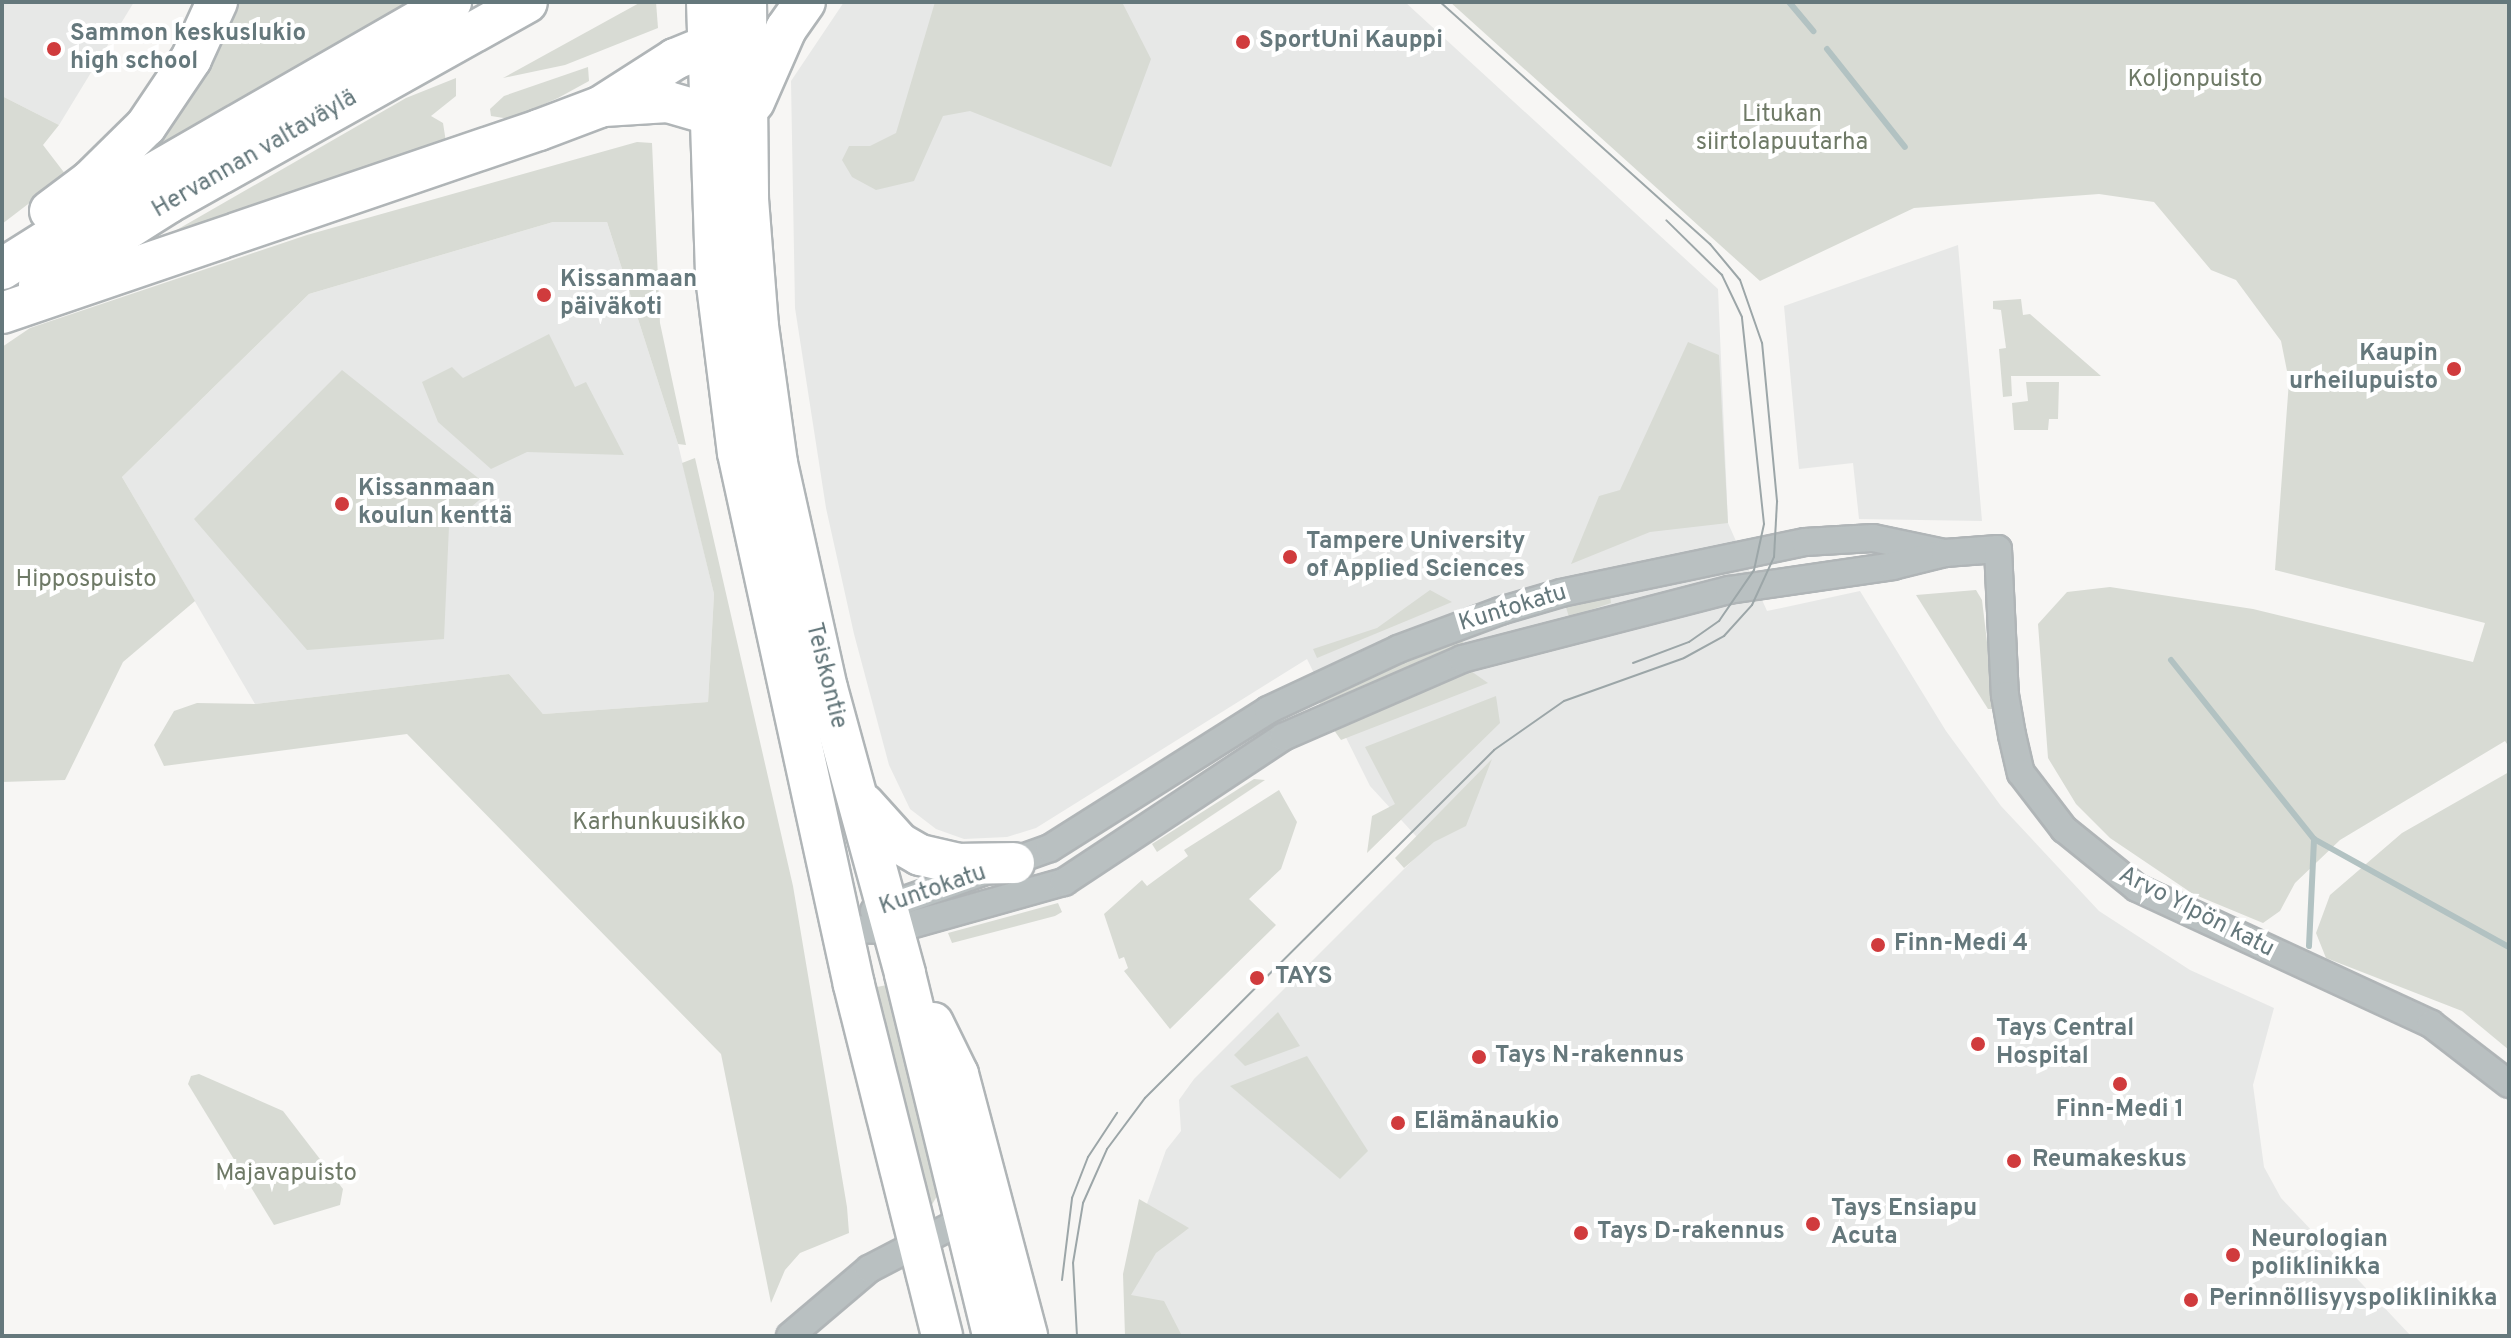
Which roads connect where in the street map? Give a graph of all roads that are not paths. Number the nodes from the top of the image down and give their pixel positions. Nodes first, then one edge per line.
1 (217, 2) edge
2 (451, 2) edge
3 (710, 2) edge
4 (520, 6) edge
5 (771, 16) edge
6 (708, 45) junction
7 (600, 107) junction
8 (709, 114) junction
9 (2, 258) edge
10 (2, 269) edge
11 (2, 311) edge
12 (1998, 549) joint
13 (1945, 553) junction
14 (857, 795) junction
15 (1014, 863) junction
16 (890, 917) junction
17 (842, 929) junction
18 (2509, 1084) edge
19 (978, 1212) junction
20 (918, 1247) junction
21 (790, 1336) edge
22 (942, 1336) edge
23 (993, 1336) edge
24 (1027, 1336) edge

1 - 9 highway
2 - 10 highway, Hervannan valtaväylä
3 - 5 highway
3 - 6 highway, Teiskontie
4 - 11 highway, Hervannan valtaväylä
5 - 6 highway
5 - 14 highway, Teiskontie
6 - 7 highway
6 - 8 highway, Teiskontie
7 - 8 highway
7 - 11 highway
8 - 17 highway, Teiskontie
12 - 13 street, Kuntokatu
12 - 18 street, Arvo Ylpön katu
13 - 15 street, Kuntokatu
13 - 16 street, Kuntokatu
14 - 15 highway
14 - 16 highway, Teiskontie
15 - 16 street, Kuntokatu
16 - 17 street, Kuntokatu
16 - 19 highway, Teiskontie
17 - 20 highway, Teiskontie
19 - 20 street
19 - 23 highway, Teiskontie
19 - 24 highway
20 - 21 street
20 - 22 highway, Teiskontie

